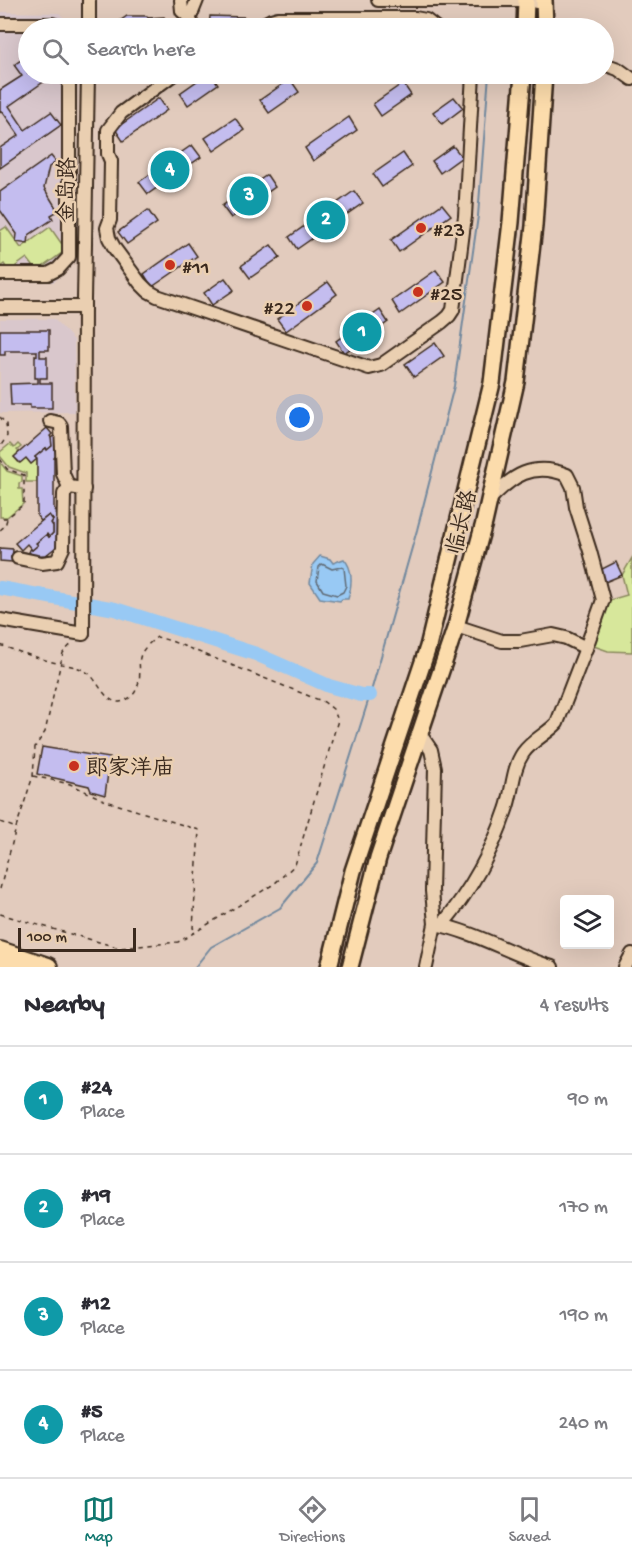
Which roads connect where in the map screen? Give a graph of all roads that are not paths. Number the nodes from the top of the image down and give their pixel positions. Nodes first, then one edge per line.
1 (89, 0) edge
2 (181, 0) edge
3 (197, 0) edge
4 (378, 0) edge
5 (526, 0) edge
6 (544, 1) edge
7 (188, 16) joint
8 (89, 18) edge
9 (278, 18) edge
10 (415, 18) edge
11 (525, 18) edge
12 (544, 18) edge
13 (0, 24) edge
14 (18, 24) edge
15 (614, 68) edge
16 (632, 79) edge
17 (69, 84) edge
18 (88, 84) edge
19 (160, 84) edge
20 (472, 84) edge
21 (522, 84) edge
22 (543, 84) edge
23 (0, 274) edge
24 (0, 300) edge
25 (84, 304) junction
26 (0, 307) edge
27 (50, 421) dead end
28 (69, 487) junction
29 (84, 489) junction
30 (489, 500) junction
31 (18, 558) dead end
32 (0, 620) edge
33 (456, 626) junction
34 (586, 648) junction
35 (420, 734) junction
36 (438, 924) junction
37 (0, 951) edge
38 (632, 954) edge
39 (0, 962) edge
40 (17, 967) edge
41 (48, 967) edge
42 (329, 967) edge
43 (350, 967) edge
44 (426, 967) edge
45 (552, 967) edge
46 (625, 967) edge

1 - 8 street
2 - 7 street
3 - 7 street
4 - 5 street
5 - 6 street
5 - 11 main road
6 - 12 main road
9 - 10 street
13 - 14 street
15 - 16 street
17 - 23 street
18 - 25 street, 金岛路
19 - 20 street
21 - 42 main road, 临长路
22 - 30 main road, 临长路
24 - 25 street
25 - 26 street
25 - 29 street, 金岛路
27 - 28 street
28 - 29 street
28 - 31 street
29 - 32 street, 金岛路
30 - 33 main road, 临长路
30 - 34 street
33 - 34 street
33 - 35 main road, 临长路
34 - 36 street
35 - 36 street
35 - 43 main road, 临长路
36 - 44 street
36 - 45 street
37 - 41 highway
38 - 46 street
39 - 40 main road

